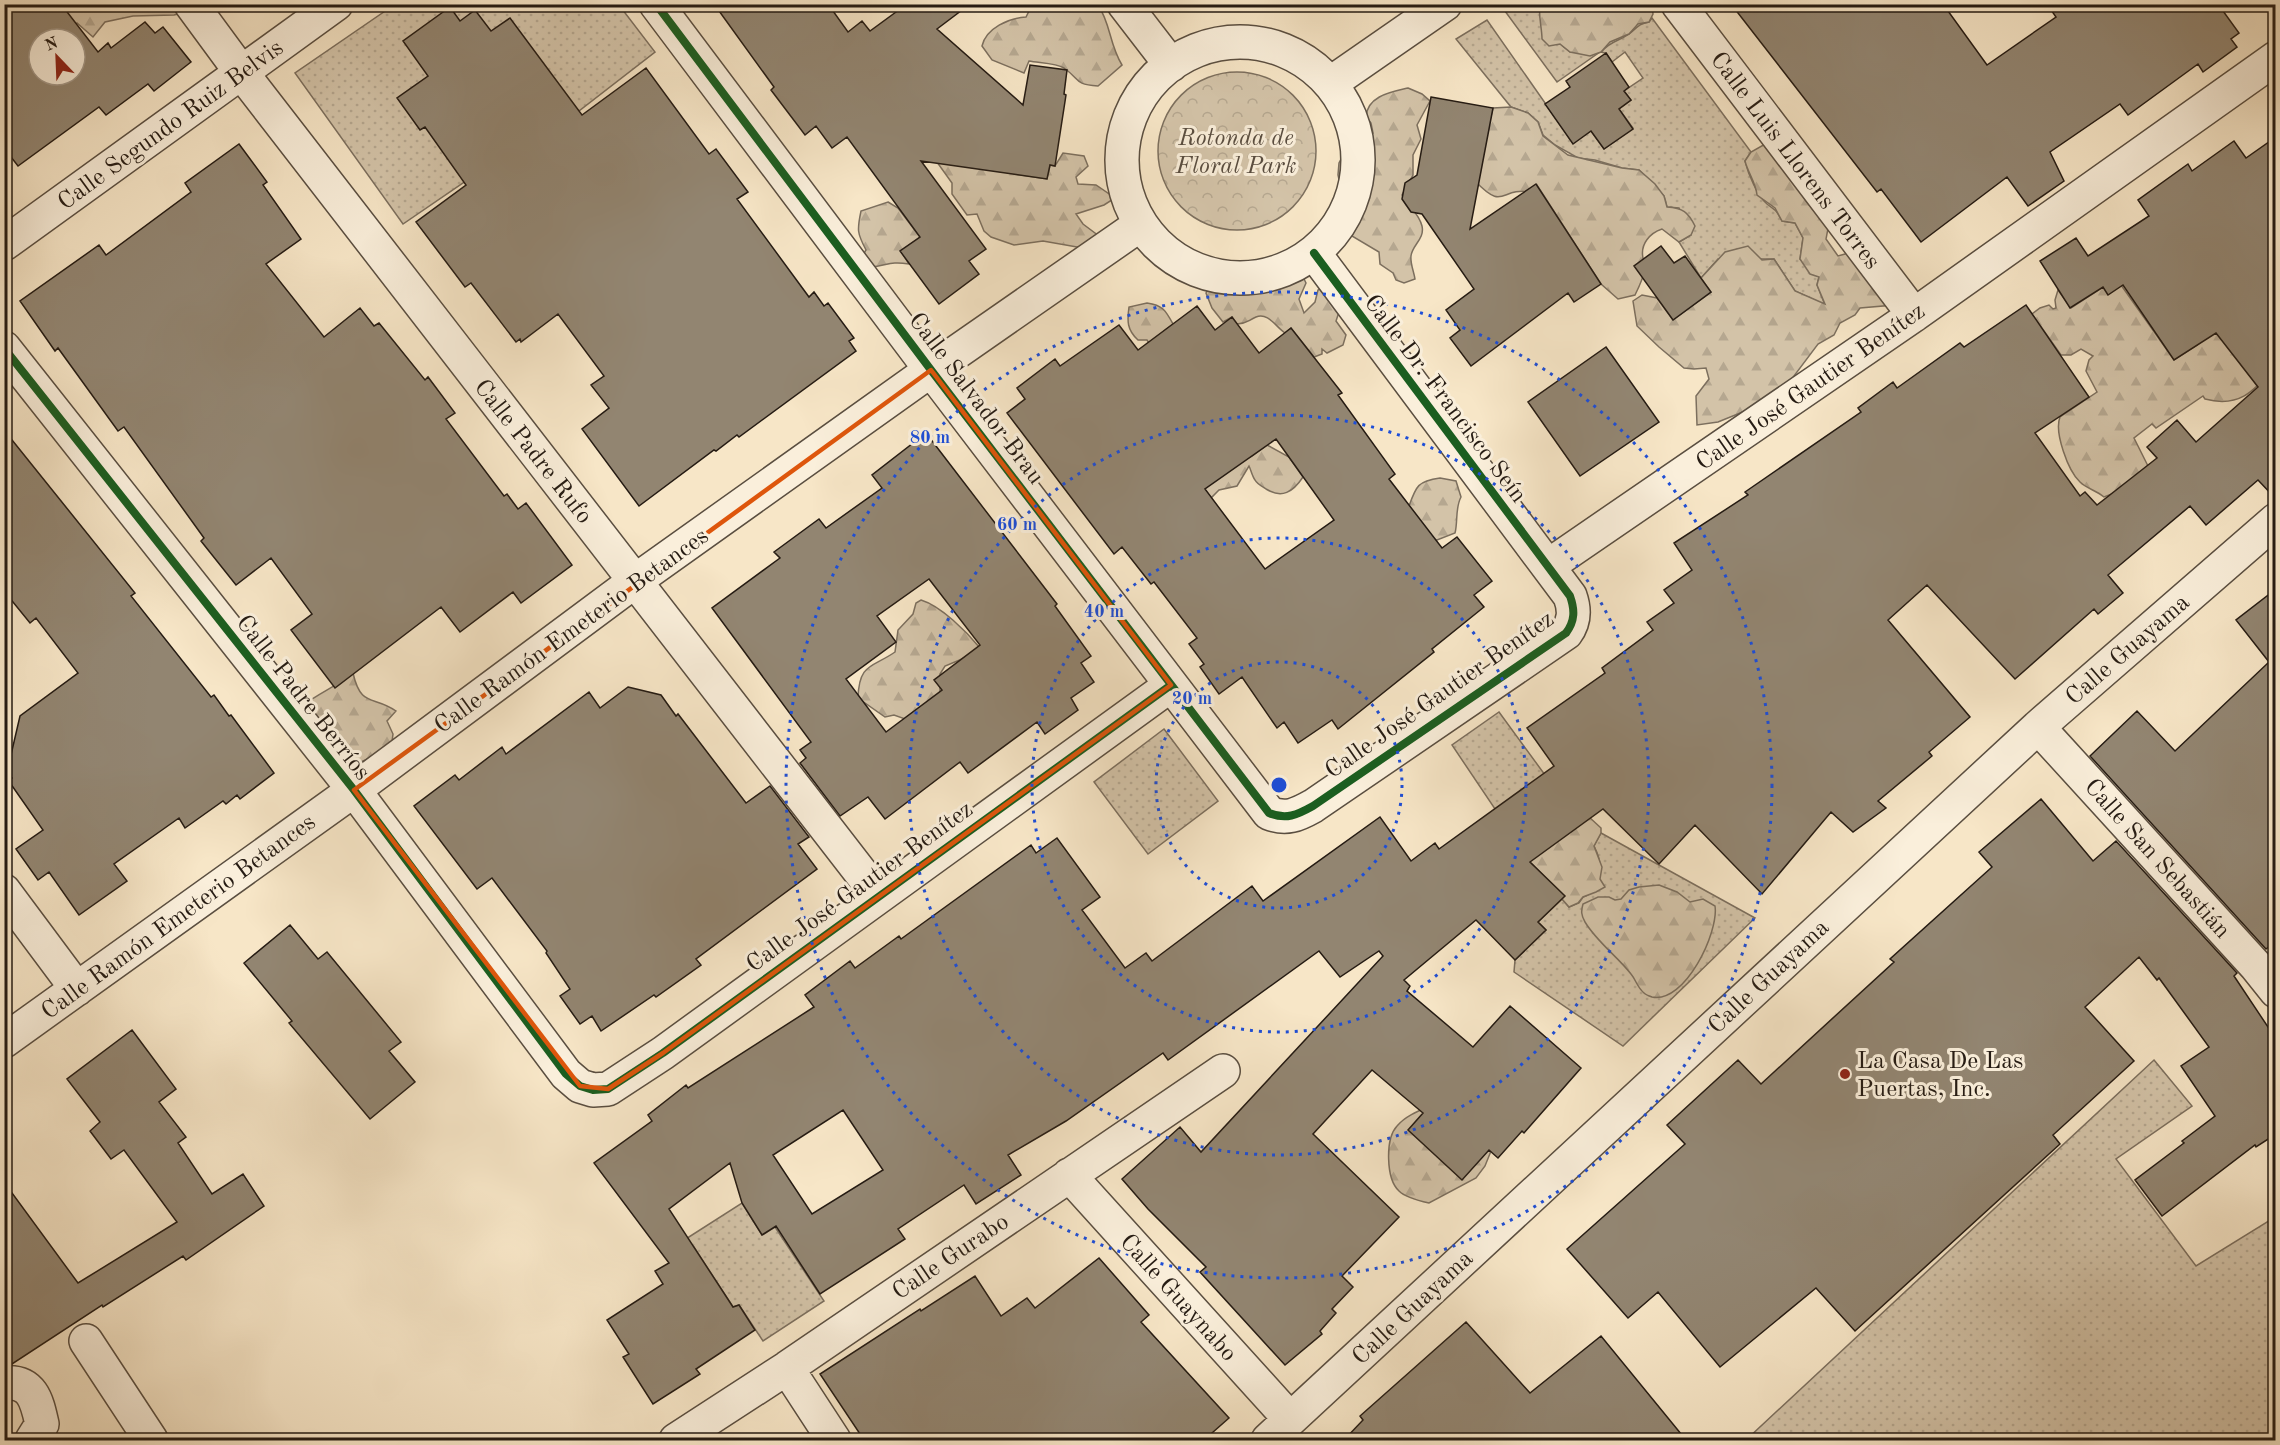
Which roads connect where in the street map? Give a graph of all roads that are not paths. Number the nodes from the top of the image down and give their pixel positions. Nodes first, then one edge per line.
1 (191, 4) edge
2 (336, 4) edge
3 (656, 4) edge
4 (1124, 4) edge
5 (1445, 4) edge
6 (1678, 4) edge
7 (2276, 58) edge
8 (1171, 64) junction
9 (241, 72) junction
10 (1331, 83) junction
11 (1141, 224) junction
12 (4, 244) edge
13 (1314, 253) junction
14 (1914, 315) junction
15 (4, 348) edge
16 (931, 370) junction
17 (2276, 520) edge
18 (1548, 566) junction
19 (635, 581) junction
20 (1171, 685) junction
21 (2038, 727) junction
22 (354, 790) junction
23 (1269, 813) joint
24 (4, 891) edge
25 (878, 895) junction
26 (77, 989) junction
27 (2276, 991) edge
28 (4, 1041) edge
29 (1223, 1071) dead end
30 (566, 1074) joint
31 (1069, 1175) junction
32 (86, 1341) dead end
33 (787, 1368) junction
34 (4, 1383) edge
35 (1279, 1430) edge
36 (32, 1440) edge
37 (151, 1440) edge
38 (676, 1440) edge
39 (834, 1440) edge

1 - 9 street, Calle Padre Rufo
2 - 9 street, Calle Segundo Ruiz Belvis
3 - 16 street, Calle Salvador Brau
4 - 8 street
5 - 10 street
6 - 14 street, Calle Luis Llorens Torres
7 - 14 street, Calle José Gautier Benítez
8 - 10 street
8 - 11 street
9 - 12 street, Calle Segundo Ruiz Belvis
9 - 19 street, Calle Padre Rufo
10 - 13 street
11 - 13 street
11 - 16 street, Calle Ramón Emeterio Betances
13 - 18 street, Calle Dr. Francisco Seín
14 - 18 street, Calle José Gautier Benítez
15 - 22 street, Calle Padre Berríos
16 - 19 street, Calle Ramón Emeterio Betances
16 - 20 street, Calle Salvador Brau
17 - 21 street, Calle Guayama
18 - 23 street, Calle José Gautier Benítez
19 - 22 street, Calle Ramón Emeterio Betances
19 - 25 street, Calle Padre Rufo
20 - 23 street, Calle Salvador Brau
20 - 25 street, Calle José Gautier Benítez
21 - 27 street, Calle San Sebastián
21 - 35 street, Calle Guayama
22 - 26 street, Calle Ramón Emeterio Betances
22 - 30 street, Calle Padre Berríos
24 - 26 street
25 - 30 street, Calle José Gautier Benítez
26 - 28 street, Calle Ramón Emeterio Betances
29 - 31 street, Calle Gurabo
31 - 33 street, Calle Gurabo
31 - 35 street, Calle Guaynabo
32 - 37 street
33 - 38 street, Calle Gurabo
33 - 39 street
34 - 36 street

